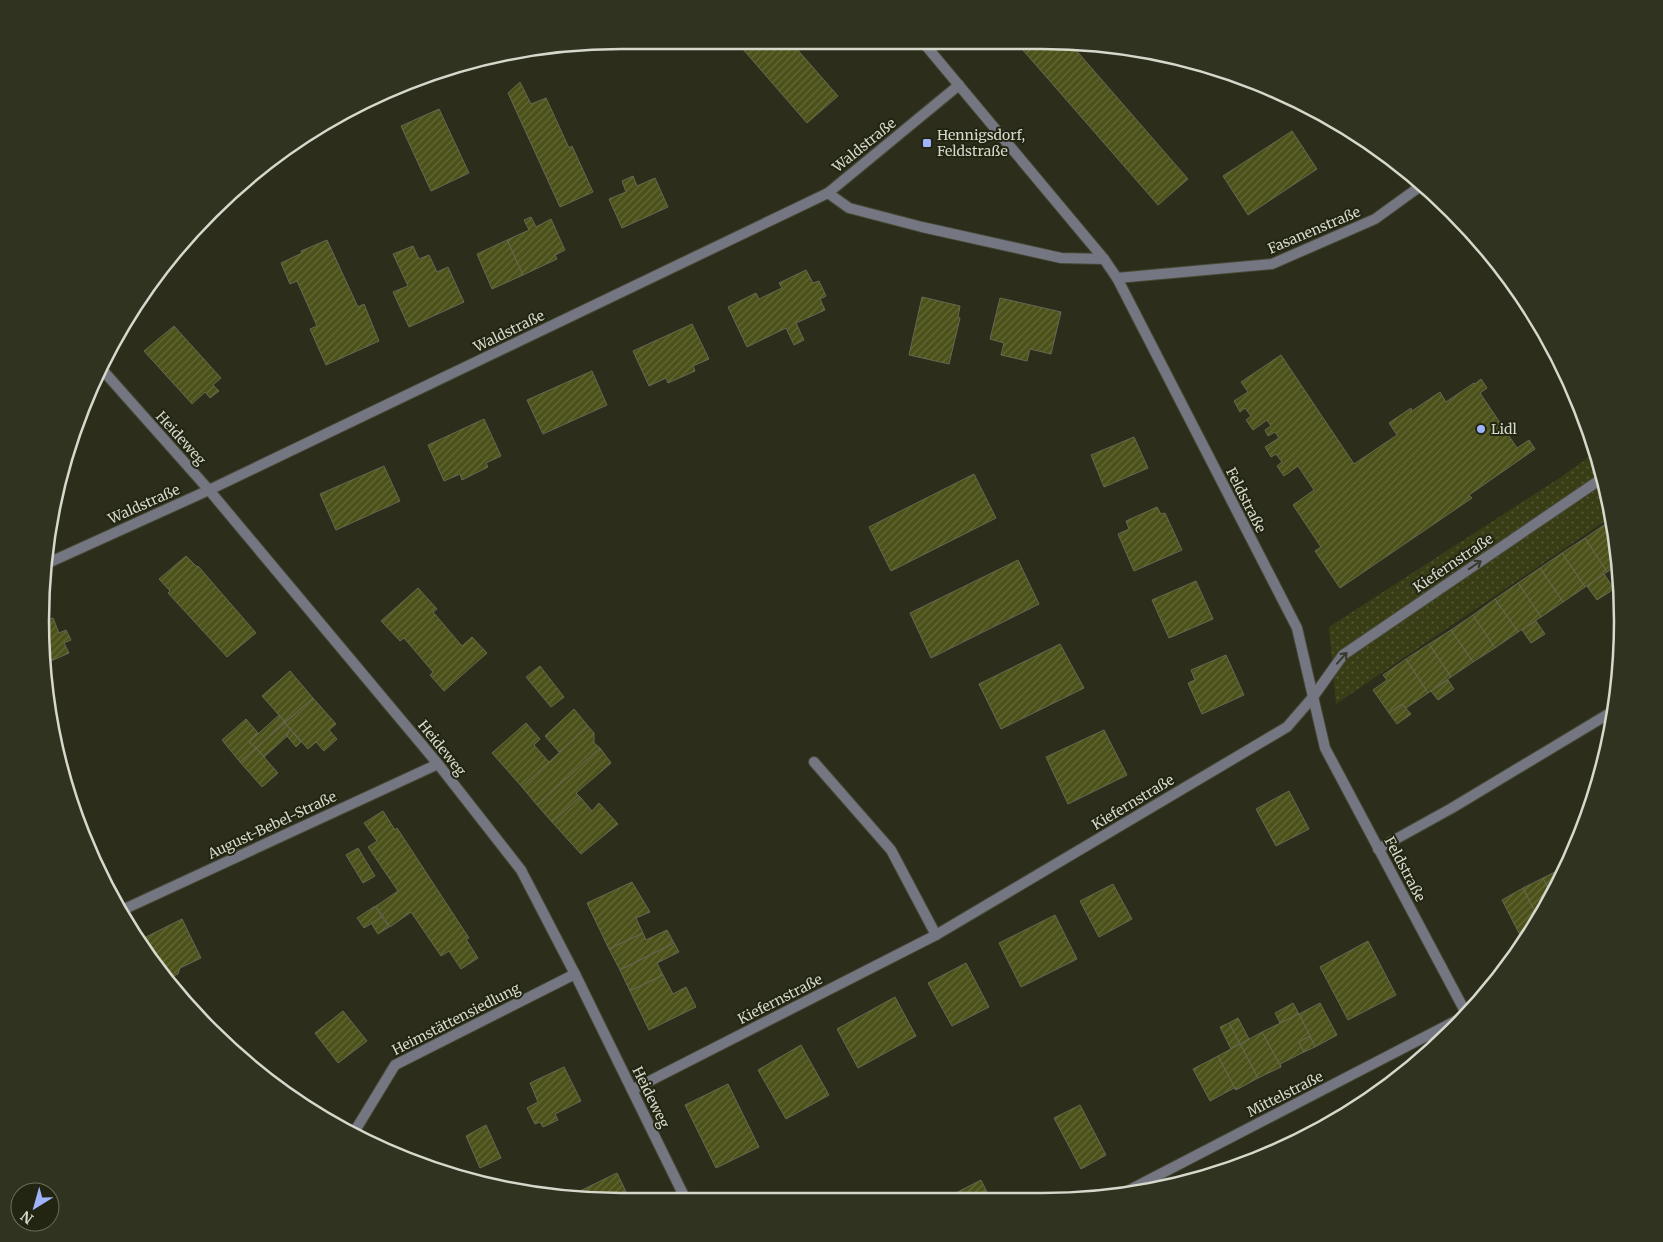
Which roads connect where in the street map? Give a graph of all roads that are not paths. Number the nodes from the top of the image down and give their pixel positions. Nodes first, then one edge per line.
1 (929, 49) edge
2 (960, 85) junction
3 (1417, 189) edge
4 (828, 193) junction
5 (1104, 259) junction
6 (1117, 278) junction
7 (105, 373) edge
8 (1597, 482) edge
9 (209, 490) junction
10 (52, 561) edge
11 (1313, 697) junction
12 (1606, 716) edge
13 (814, 762) dead end
14 (438, 764) junction
15 (1378, 849) junction
16 (126, 908) edge
17 (936, 935) junction
18 (575, 974) junction
19 (1463, 1008) edge
20 (1448, 1025) edge
21 (632, 1090) junction
22 (357, 1128) edge
23 (1141, 1184) edge
24 (683, 1193) edge

1 - 2 street, Feldstraße
2 - 4 street, Waldstraße
2 - 5 street, Feldstraße
3 - 6 street, Fasanenstraße
4 - 5 street
4 - 9 street, Waldstraße
5 - 6 street, Feldstraße
6 - 11 street, Feldstraße
7 - 9 street, Heideweg
11 -> 8 street, Kiefernstraße
9 - 10 street, Waldstraße
9 - 14 street, Heideweg
11 - 15 street, Feldstraße
11 - 17 street, Kiefernstraße
12 - 15 street
13 - 17 street
14 - 16 street, August-Bebel-Straße
14 - 18 street, Heideweg
15 - 19 street, Feldstraße
17 - 21 street, Kiefernstraße
18 - 21 street, Heideweg
18 - 22 street, Heimstättensiedlung
20 - 23 street, Mittelstraße
21 - 24 street, Heideweg

